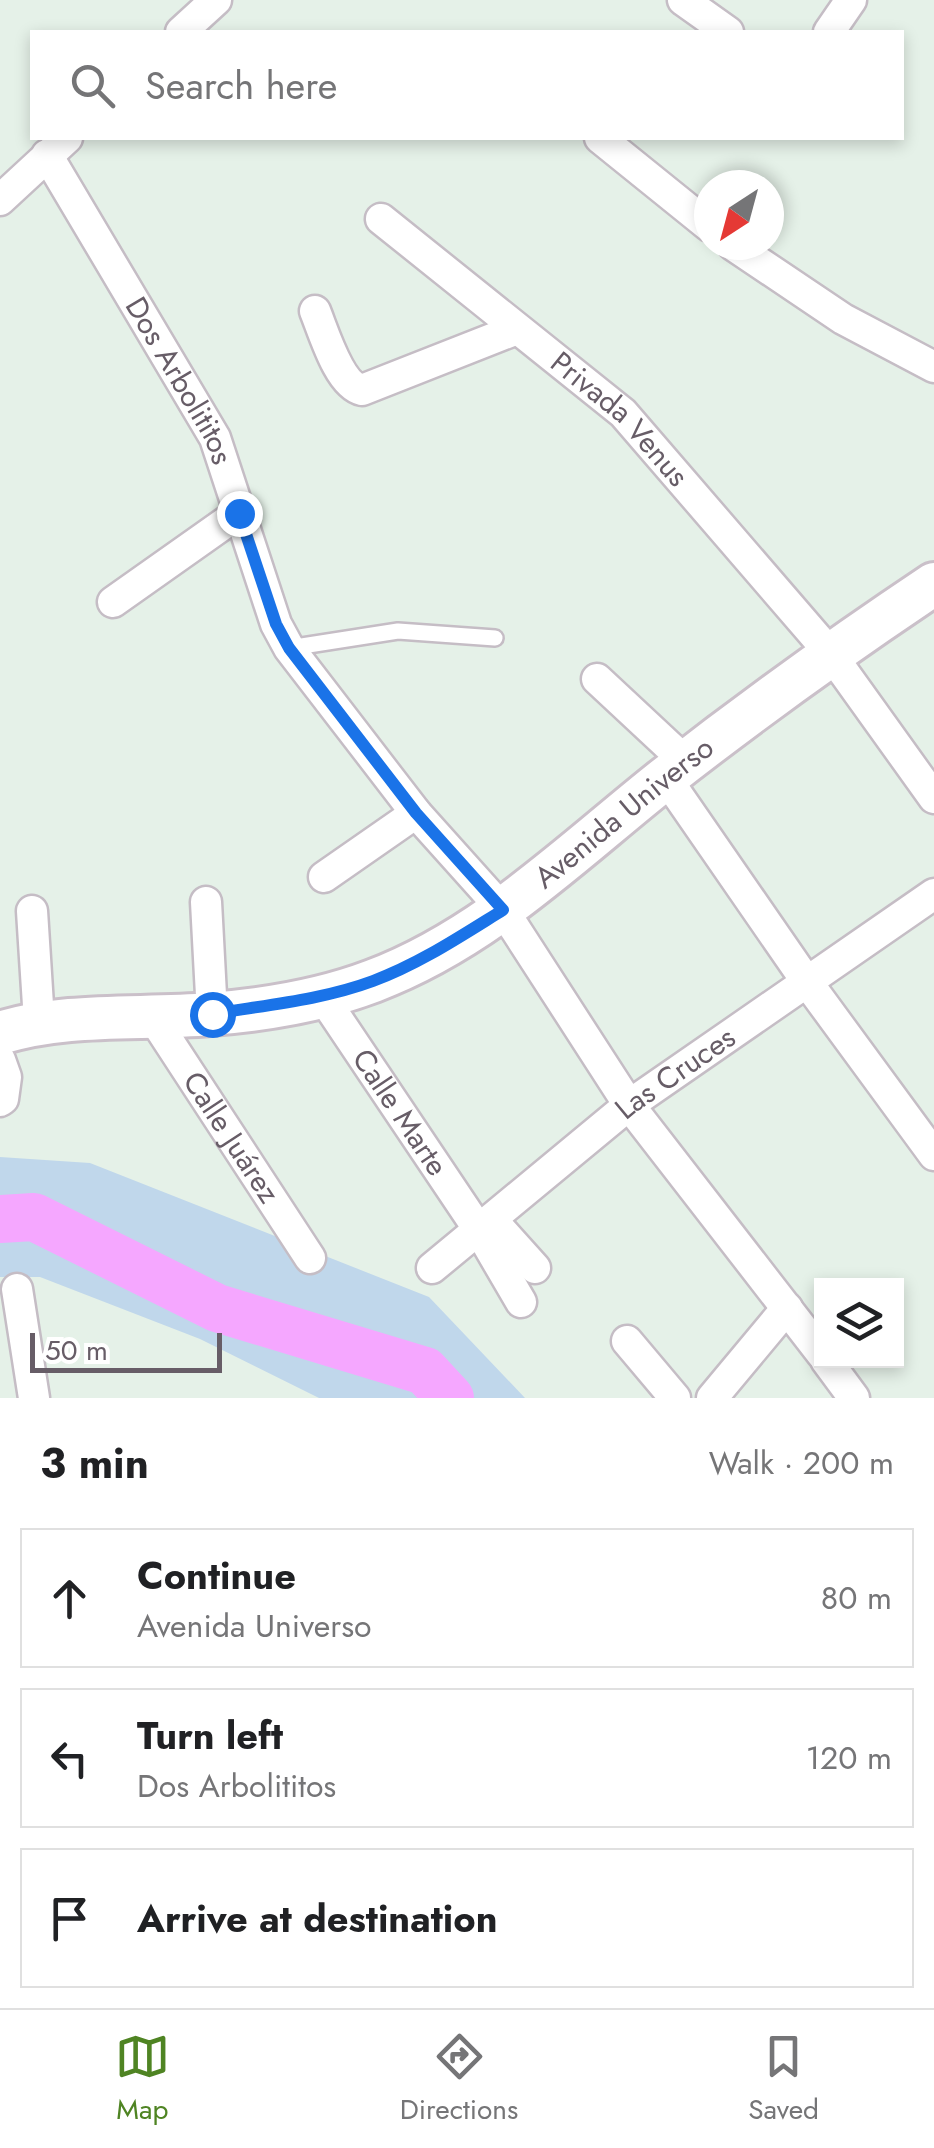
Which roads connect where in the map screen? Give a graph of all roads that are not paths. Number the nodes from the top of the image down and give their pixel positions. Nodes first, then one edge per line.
1 (216, 0) edge
2 (683, 0) edge
3 (852, 0) edge
4 (183, 30) edge
5 (725, 30) edge
6 (830, 30) edge
7 (602, 140) edge
8 (57, 146) edge
9 (0, 200) edge
10 (694, 214) edge
11 (381, 219) dead end
12 (755, 260) edge
13 (315, 311) dead end
14 (517, 329) junction
15 (934, 367) edge
16 (239, 513) junction
17 (934, 584) edge
18 (113, 602) dead end
19 (495, 638) dead end
20 (289, 648) junction
21 (830, 653) junction
22 (596, 679) dead end
23 (676, 770) junction
24 (934, 798) edge
25 (416, 813) junction
26 (324, 877) dead end
27 (934, 894) edge
28 (206, 902) dead end
29 (503, 910) junction
30 (32, 911) dead end
31 (807, 982) junction
32 (322, 996) junction
33 (212, 1014) junction
34 (152, 1016) junction
35 (20, 1027) edge
36 (0, 1060) edge
37 (2, 1100) edge
38 (629, 1105) junction
39 (934, 1156) edge
40 (485, 1225) junction
41 (310, 1258) dead end
42 (432, 1268) dead end
43 (534, 1268) dead end
44 (16, 1289) dead end
45 (521, 1302) dead end
46 (787, 1308) junction
47 (627, 1341) dead end
48 (814, 1343) edge
49 (832, 1368) edge
50 (34, 1398) edge
51 (676, 1398) edge
52 (712, 1398) edge
53 (854, 1398) edge

1 - 4 street
2 - 5 street
3 - 6 street
7 - 10 street
8 - 9 street
8 - 16 street, Dos Arbolititos
11 - 14 street, Privada Venus
12 - 15 street
13 - 14 street
14 - 21 street, Privada Venus
16 - 18 street
16 - 20 street, Dos Arbolititos
17 - 21 street, Avenida Universo
19 - 20 lane
20 - 25 street, Dos Arbolititos
21 - 23 street, Avenida Universo
21 - 24 street, Privada Venus
22 - 23 street
23 - 29 street, Avenida Universo
23 - 31 street
25 - 26 street
25 - 29 street, Dos Arbolititos
27 - 31 street, Las Cruces
28 - 33 street
29 - 32 street, Avenida Universo
29 - 38 street, Dos Arbolititos
30 - 35 street
31 - 38 street, Las Cruces
31 - 39 street
32 - 33 street, Avenida Universo
32 - 40 street, Calle Marte
33 - 34 street, Avenida Universo
34 - 35 street, Avenida Universo
34 - 41 street, Calle Juárez
36 - 37 street
38 - 40 street, Las Cruces
38 - 46 street, Dos Arbolititos
40 - 42 street, Las Cruces
40 - 43 street
40 - 45 street
44 - 50 street
46 - 48 street, Dos Arbolititos
46 - 52 street
47 - 51 street
49 - 53 street

